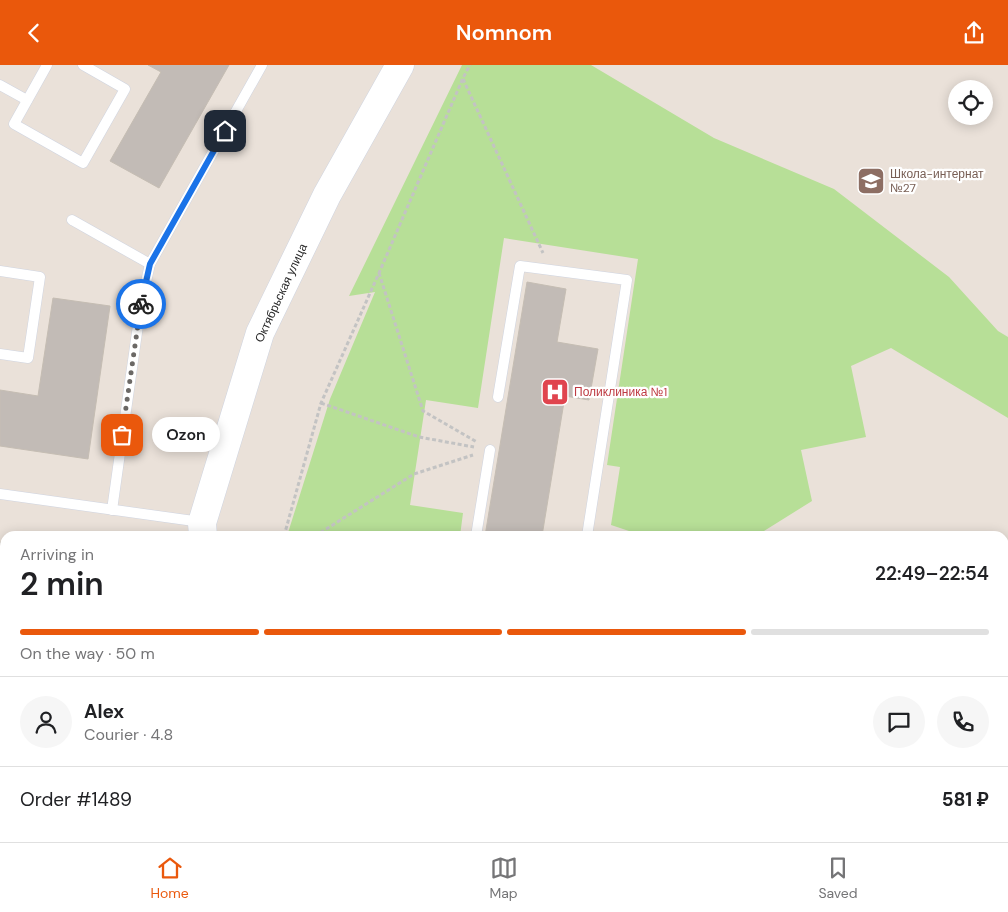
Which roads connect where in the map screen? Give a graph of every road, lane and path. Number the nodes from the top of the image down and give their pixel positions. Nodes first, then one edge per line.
1 (47, 65) edge
2 (83, 65) edge
3 (262, 65) edge
4 (400, 65) edge
5 (470, 65) edge
6 (463, 78) junction
7 (0, 85) edge
8 (27, 100) junction
9 (72, 220) dead end
10 (150, 264) junction
11 (551, 270) junction
12 (0, 271) edge
13 (379, 273) junction
14 (0, 354) edge
15 (498, 397) dead end
16 (321, 403) junction
17 (490, 450) junction
18 (0, 494) edge
19 (112, 510) junction
20 (202, 529) edge
21 (285, 531) edge
22 (323, 531) edge
23 (477, 531) edge
24 (588, 531) edge

1 - 8 lane
2 - 8 lane
3 - 10 lane
4 - 20 main road, Октябрьская улица
5 - 6 path
6 - 11 path
6 - 13 path
7 - 8 lane
9 - 10 lane
10 - 19 lane
11 - 15 lane
11 - 24 lane
12 - 14 lane
13 - 16 path
13 - 17 path
16 - 17 path
16 - 21 path
17 - 22 path
17 - 23 lane
18 - 19 lane
19 - 20 lane

